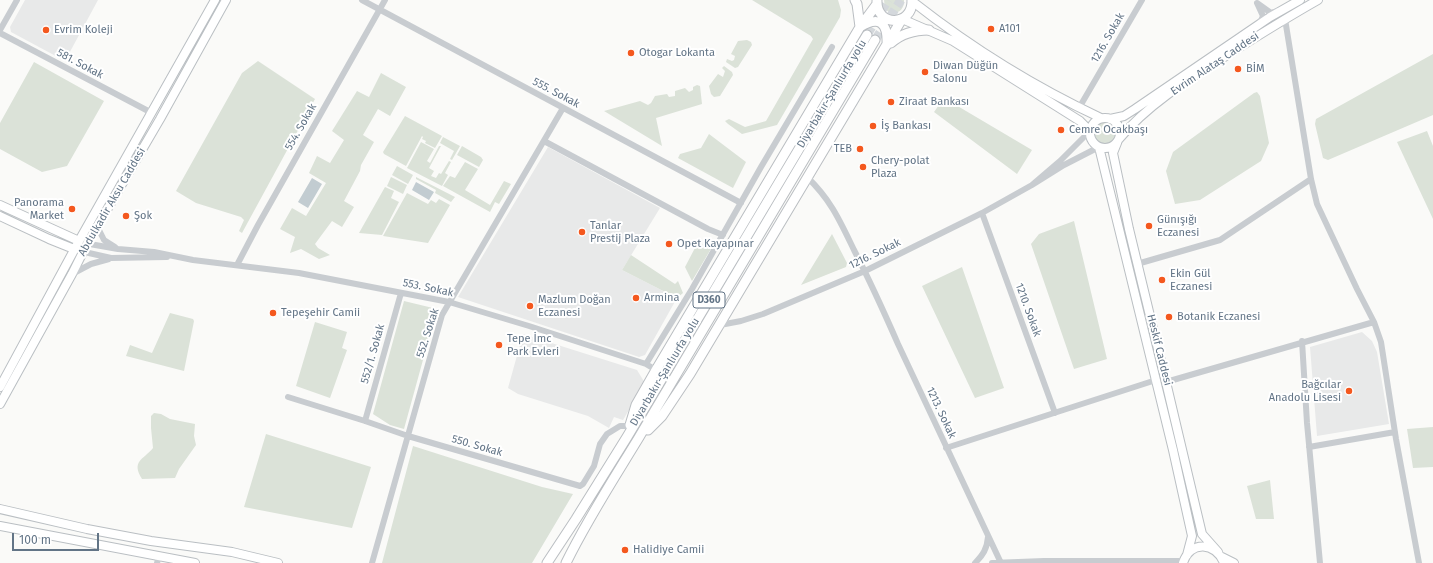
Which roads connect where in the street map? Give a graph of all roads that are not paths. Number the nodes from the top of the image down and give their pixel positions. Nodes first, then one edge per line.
1 (17, 0) edge
2 (215, 0) edge
3 (226, 0) edge
4 (362, 0) edge
5 (385, 0) edge
6 (855, 0) edge
7 (913, 0) edge
8 (1142, 0) edge
9 (1300, 0) edge
10 (1318, 0) edge
11 (875, 1) edge
12 (1254, 2) edge
13 (380, 10) junction
14 (1282, 10) junction
15 (902, 19) junction
16 (1285, 19) junction
17 (1260, 24) junction
18 (860, 28) junction
19 (0, 30) edge
20 (929, 30) junction
21 (0, 33) edge
22 (866, 35) tunnel mouth
23 (875, 40) tunnel mouth
24 (887, 46) junction
25 (832, 47) dead end
26 (563, 108) junction
27 (1079, 108) junction
28 (152, 113) junction
29 (1106, 118) junction
30 (1090, 131) junction
31 (544, 141) junction
32 (1118, 141) junction
33 (1099, 147) junction
34 (807, 177) junction
35 (1311, 179) junction
36 (1032, 185) junction
37 (740, 203) junction
38 (0, 205) edge
39 (982, 213) junction
40 (0, 216) edge
41 (97, 226) junction
42 (723, 235) junction
43 (83, 246) junction
44 (74, 249) junction
45 (118, 249) junction
46 (111, 258) junction
47 (187, 258) junction
48 (1137, 264) junction
49 (237, 265) junction
50 (865, 271) junction
51 (72, 274) junction
52 (401, 293) junction
53 (449, 302) junction
54 (1374, 322) junction
55 (720, 325) junction
56 (1302, 342) junction
57 (646, 364) junction
58 (656, 370) junction
59 (1156, 380) junction
60 (1166, 382) junction
61 (0, 387) edge
62 (288, 397) dead end
63 (0, 404) edge
64 (1054, 413) junction
65 (365, 421) junction
66 (630, 426) junction
67 (1395, 432) junction
68 (408, 436) junction
69 (627, 438) junction
70 (638, 439) junction
71 (1309, 447) junction
72 (946, 448) junction
73 (0, 509) edge
74 (0, 526) edge
75 (988, 536) junction
76 (1221, 557) edge
77 (158, 560) edge
78 (1185, 560) edge
79 (1031, 562) edge
80 (195, 563) edge
81 (278, 563) edge
82 (372, 563) edge
83 (547, 563) edge
84 (566, 563) edge
85 (975, 563) edge
86 (992, 563) edge
87 (1001, 563) edge
88 (1234, 563) edge
89 (1320, 563) edge
90 (1418, 563) edge

1 - 19 street
2 - 28 main road, Abdulkadir Aksu Caddesi
3 - 41 main road, Abdulkadir Aksu Caddesi
4 - 13 street, 555. Sokak
5 - 13 street, 554. Sokak
6 - 18 highway
7 - 15 highway
7 - 27 main road
8 - 27 street, 1216. Sokak
9 - 14 main road, Evrim Alataş Caddesi
10 - 16 main road, Evrim Alataş Caddesi
11 - 15 highway
11 - 18 highway
12 - 14 street
12 - 17 street
13 - 26 street, 555. Sokak
13 - 49 street, 554. Sokak
14 - 17 main road, Evrim Alataş Caddesi
15 - 20 main road
15 - 24 highway
16 - 32 main road, Evrim Alataş Caddesi
16 - 35 street
17 - 29 main road, Evrim Alataş Caddesi
18 - 24 highway
18 - 58 highway
20 - 24 highway
20 - 30 main road
21 - 28 street, 581. Sokak
22 - 69 highway, Diyarbakır-Şanlıurfa yolu / D360
23 - 70 highway, Diyarbakır-Şanlıurfa yolu / D360
24 - 34 highway
25 - 37 street
26 - 31 street, 552. Sokak
26 - 37 street, 555. Sokak
27 - 29 main road
28 - 43 main road, Abdulkadir Aksu Caddesi
29 - 30 main road
29 - 32 main road
30 - 33 main road
30 - 36 street
31 - 42 street
31 - 53 street, 552. Sokak
32 - 33 main road
32 - 48 main road, Heskif Caddesi
33 - 36 street
33 - 59 main road
34 - 50 street, 1213. Sokak
34 - 55 highway
35 - 48 street
35 - 54 street
36 - 39 street, 1216. Sokak
37 - 42 street
38 - 43 main road
39 - 50 street, 1216. Sokak
39 - 64 street, 1210. Sokak
40 - 44 main road
41 - 43 main road, Abdulkadir Aksu Caddesi
41 - 45 street
42 - 57 street
43 - 44 main road, Abdulkadir Aksu Caddesi
43 - 45 street
43 - 46 street
43 - 51 main road, Abdulkadir Aksu Caddesi
44 - 61 main road, Abdulkadir Aksu Caddesi
45 - 47 street
46 - 47 street
46 - 51 street
47 - 49 street, 553. Sokak
48 - 60 main road, Heskif Caddesi
49 - 52 street, 553. Sokak
50 - 55 street, 1216. Sokak
50 - 72 street, 1213. Sokak
51 - 63 main road, Abdulkadir Aksu Caddesi
52 - 53 street, 553. Sokak
52 - 65 street, 552/1. Sokak
53 - 57 street, 553. Sokak
53 - 68 street, 552. Sokak
54 - 56 street
54 - 67 street
55 - 70 highway
56 - 60 street
56 - 71 street
57 - 58 street, 553. Sokak
58 - 66 highway
59 - 64 street
59 - 78 main road
60 - 76 main road, Heskif Caddesi
62 - 65 street, 550. Sokak
64 - 72 street
65 - 68 street, 550. Sokak
66 - 68 street, 550. Sokak
66 - 69 highway
67 - 71 street
67 - 90 street
68 - 82 street, 552. Sokak
69 - 83 highway, Diyarbakır-Şanlıurfa yolu / D360
70 - 84 highway, Diyarbakır-Şanlıurfa yolu / D360
71 - 89 street
72 - 75 street, 1213. Sokak
73 - 81 main road
74 - 77 main road
75 - 85 street
75 - 87 street, 1213. Sokak
76 - 78 main road
76 - 88 main road
77 - 80 main road
78 - 79 street
79 - 87 street
86 - 87 street

